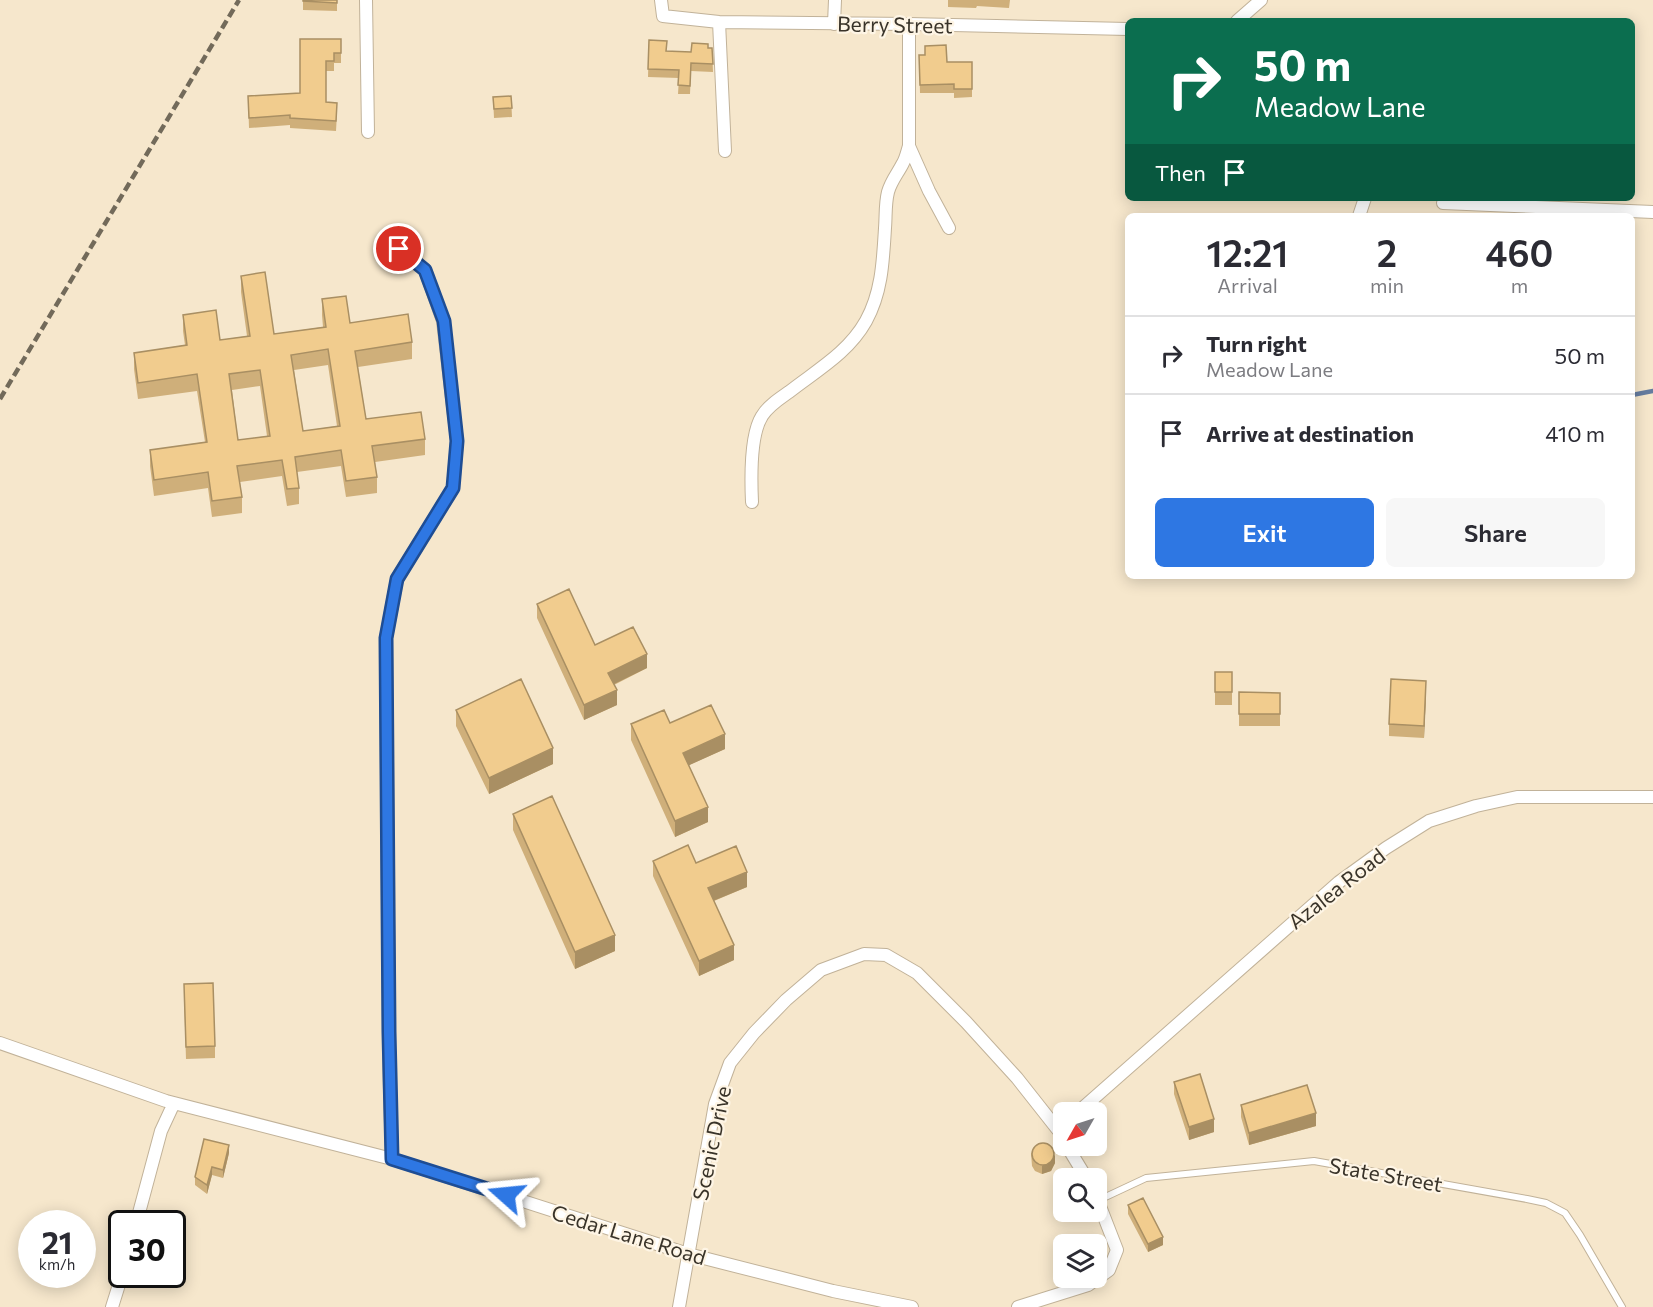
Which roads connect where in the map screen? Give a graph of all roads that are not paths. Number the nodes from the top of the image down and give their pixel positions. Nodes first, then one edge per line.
1 (366, 0) edge
2 (661, 0) edge
3 (835, 0) edge
4 (1261, 0) edge
5 (1240, 18) edge
6 (719, 22) junction
7 (834, 24) junction
8 (909, 24) junction
9 (1125, 29) edge
10 (368, 132) dead end
11 (909, 146) junction
12 (725, 151) dead end
13 (1443, 206) edge
14 (1653, 212) edge
15 (949, 228) dead end
16 (399, 249) dead end
17 (752, 502) dead end
18 (1653, 797) edge
19 (0, 1043) edge
20 (1089, 1102) edge
21 (174, 1103) junction
22 (1053, 1120) edge
23 (392, 1159) junction
24 (1107, 1194) edge
25 (140, 1210) edge
26 (1107, 1222) edge
27 (688, 1254) junction
28 (118, 1288) edge
29 (112, 1307) edge
30 (679, 1307) edge
31 (912, 1307) edge
32 (1018, 1307) edge
33 (1622, 1307) edge

1 - 10 street
2 - 6 street, Berry Street
3 - 7 street
4 - 5 street
6 - 7 street, Berry Street
6 - 12 street
7 - 8 street, Berry Street
8 - 9 street, Berry Street
8 - 11 street
11 - 15 street
11 - 17 street
13 - 14 street
16 - 23 street
18 - 20 street, Azalea Road
19 - 21 street, Cedar Lane Road
21 - 23 street, Cedar Lane Road
21 - 25 street
22 - 27 street, Scenic Drive
23 - 27 street, Cedar Lane Road
24 - 33 lane, State Street
26 - 32 street
27 - 30 street, Scenic Drive
27 - 31 street, Cedar Lane Road
28 - 29 street

